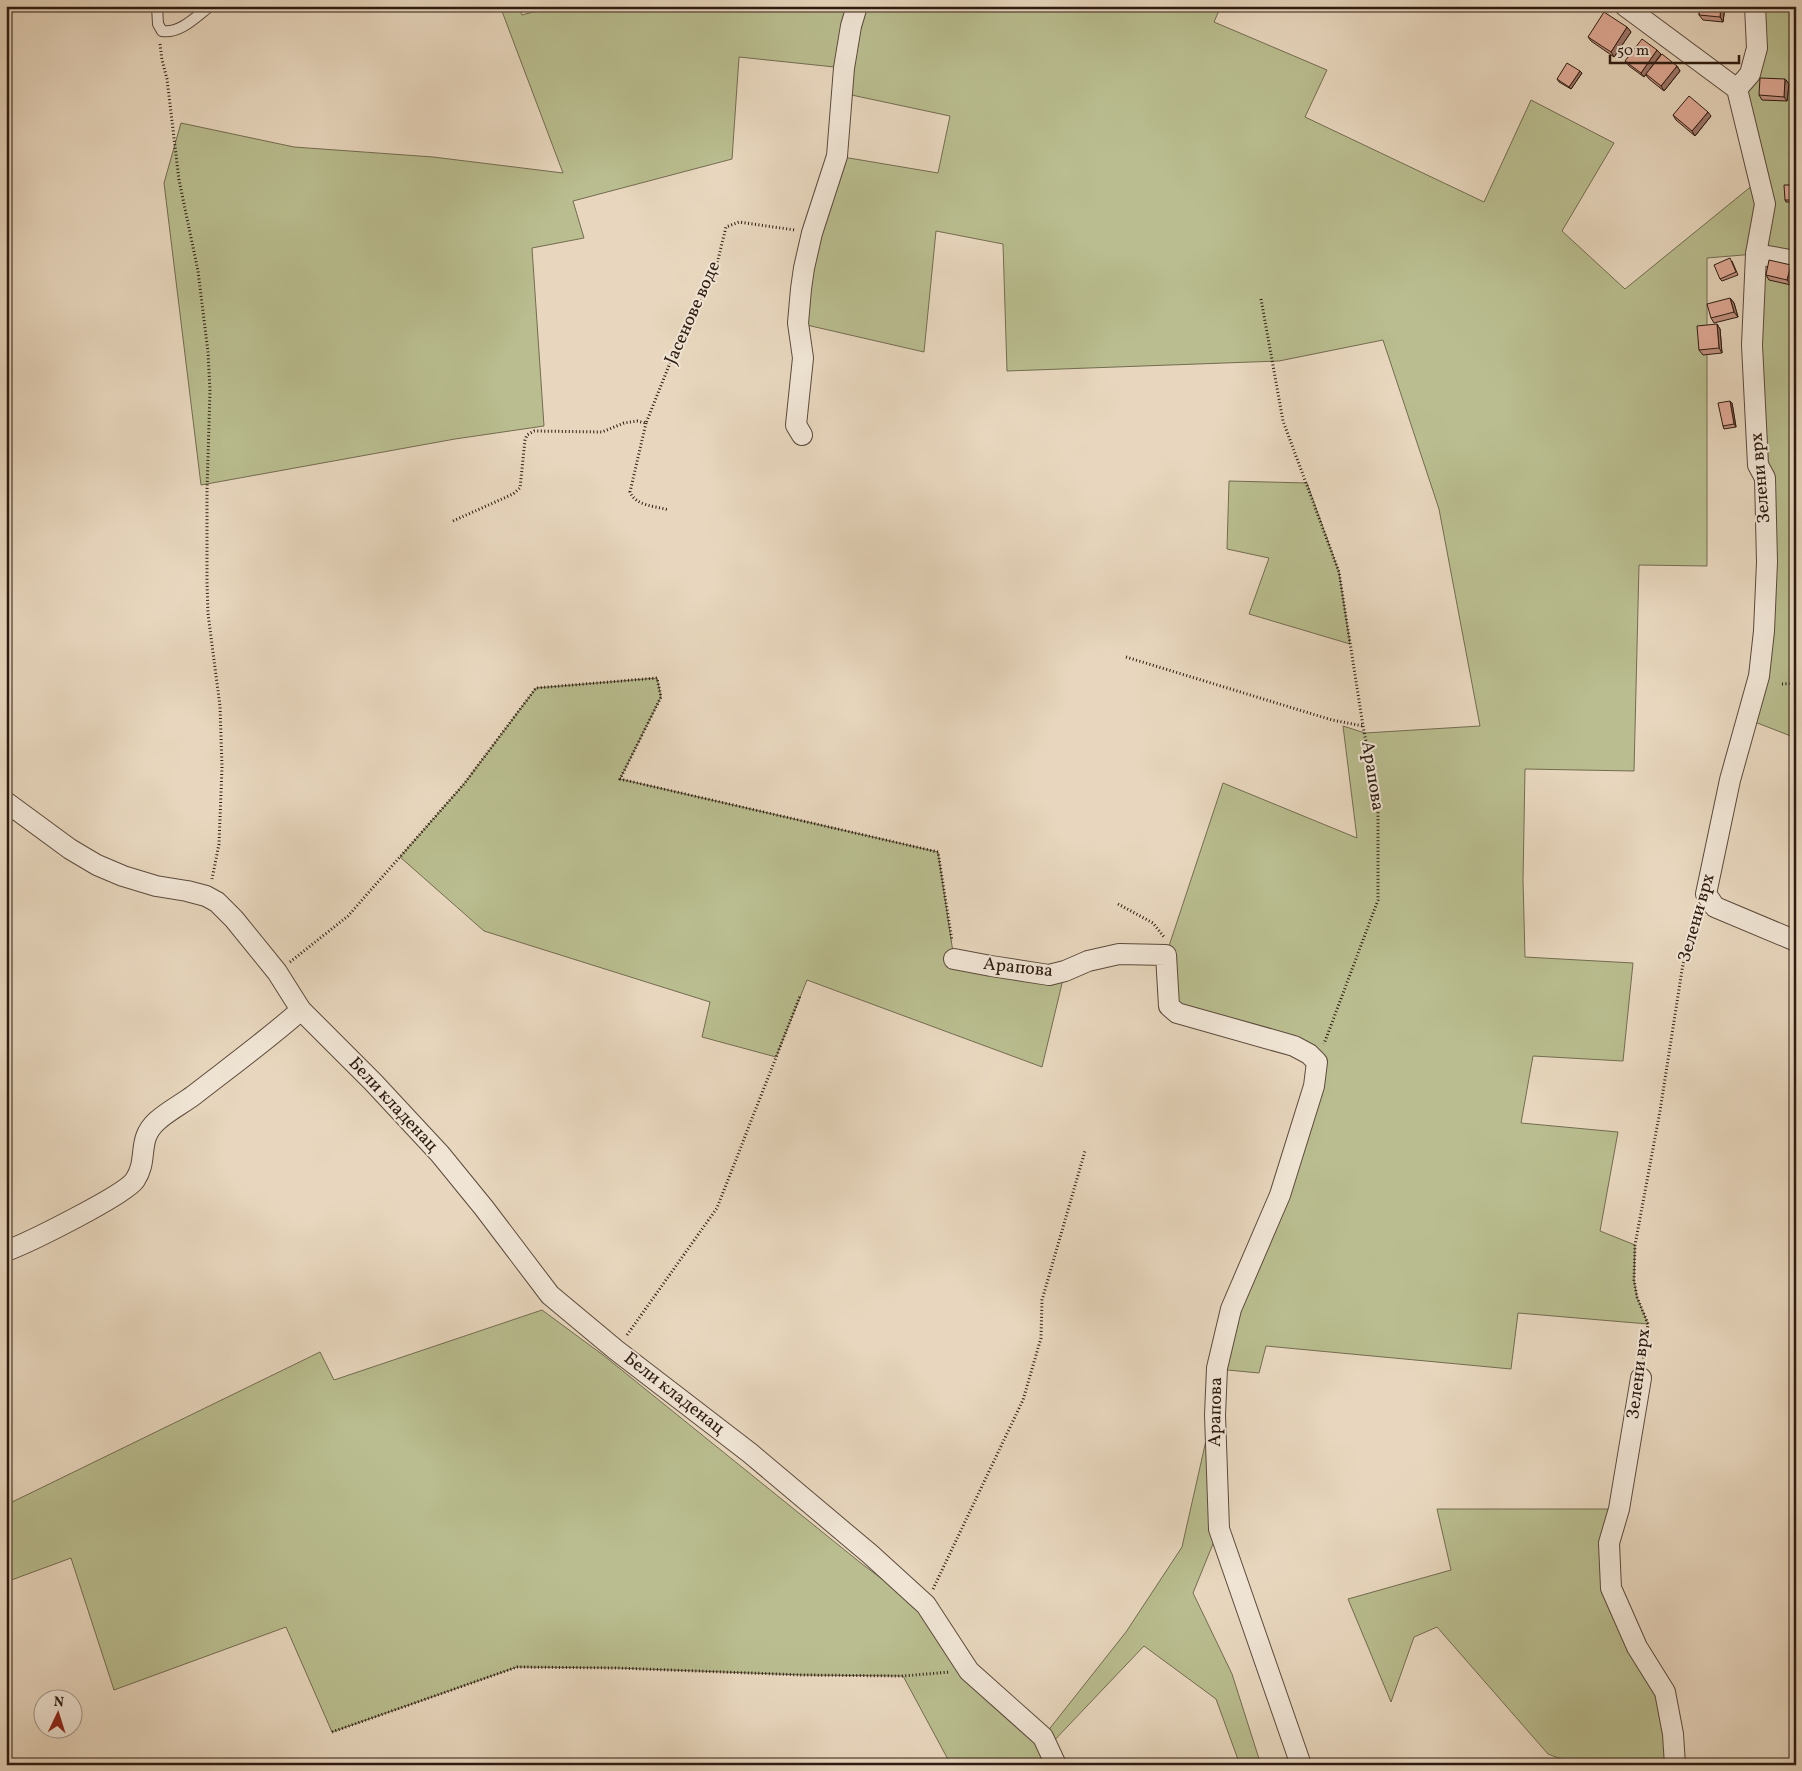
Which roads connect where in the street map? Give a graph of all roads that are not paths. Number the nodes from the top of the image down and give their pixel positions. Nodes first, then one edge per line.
1 (157, 6) edge
2 (210, 6) edge
3 (857, 6) edge
4 (1625, 6) edge
5 (1755, 6) edge
6 (1737, 89) junction
7 (1756, 254) junction
8 (1796, 261) edge
9 (802, 435) dead end
10 (6, 802) edge
11 (1796, 941) edge
12 (954, 959) road end
13 (301, 1010) junction
14 (6, 1251) edge
15 (1641, 1378) road end
16 (1056, 1765) edge
17 (1301, 1765) edge
18 (1675, 1765) edge

1 - 2 lane
3 - 9 street
4 - 6 street
5 - 6 street
6 - 7 street, Зелени врх
7 - 8 street
7 - 11 street, Зелени врх
10 - 13 street, Бели кладенац
12 - 17 street, Арапова
13 - 14 street
13 - 16 street, Бели кладенац
15 - 18 street, Зелени врх

